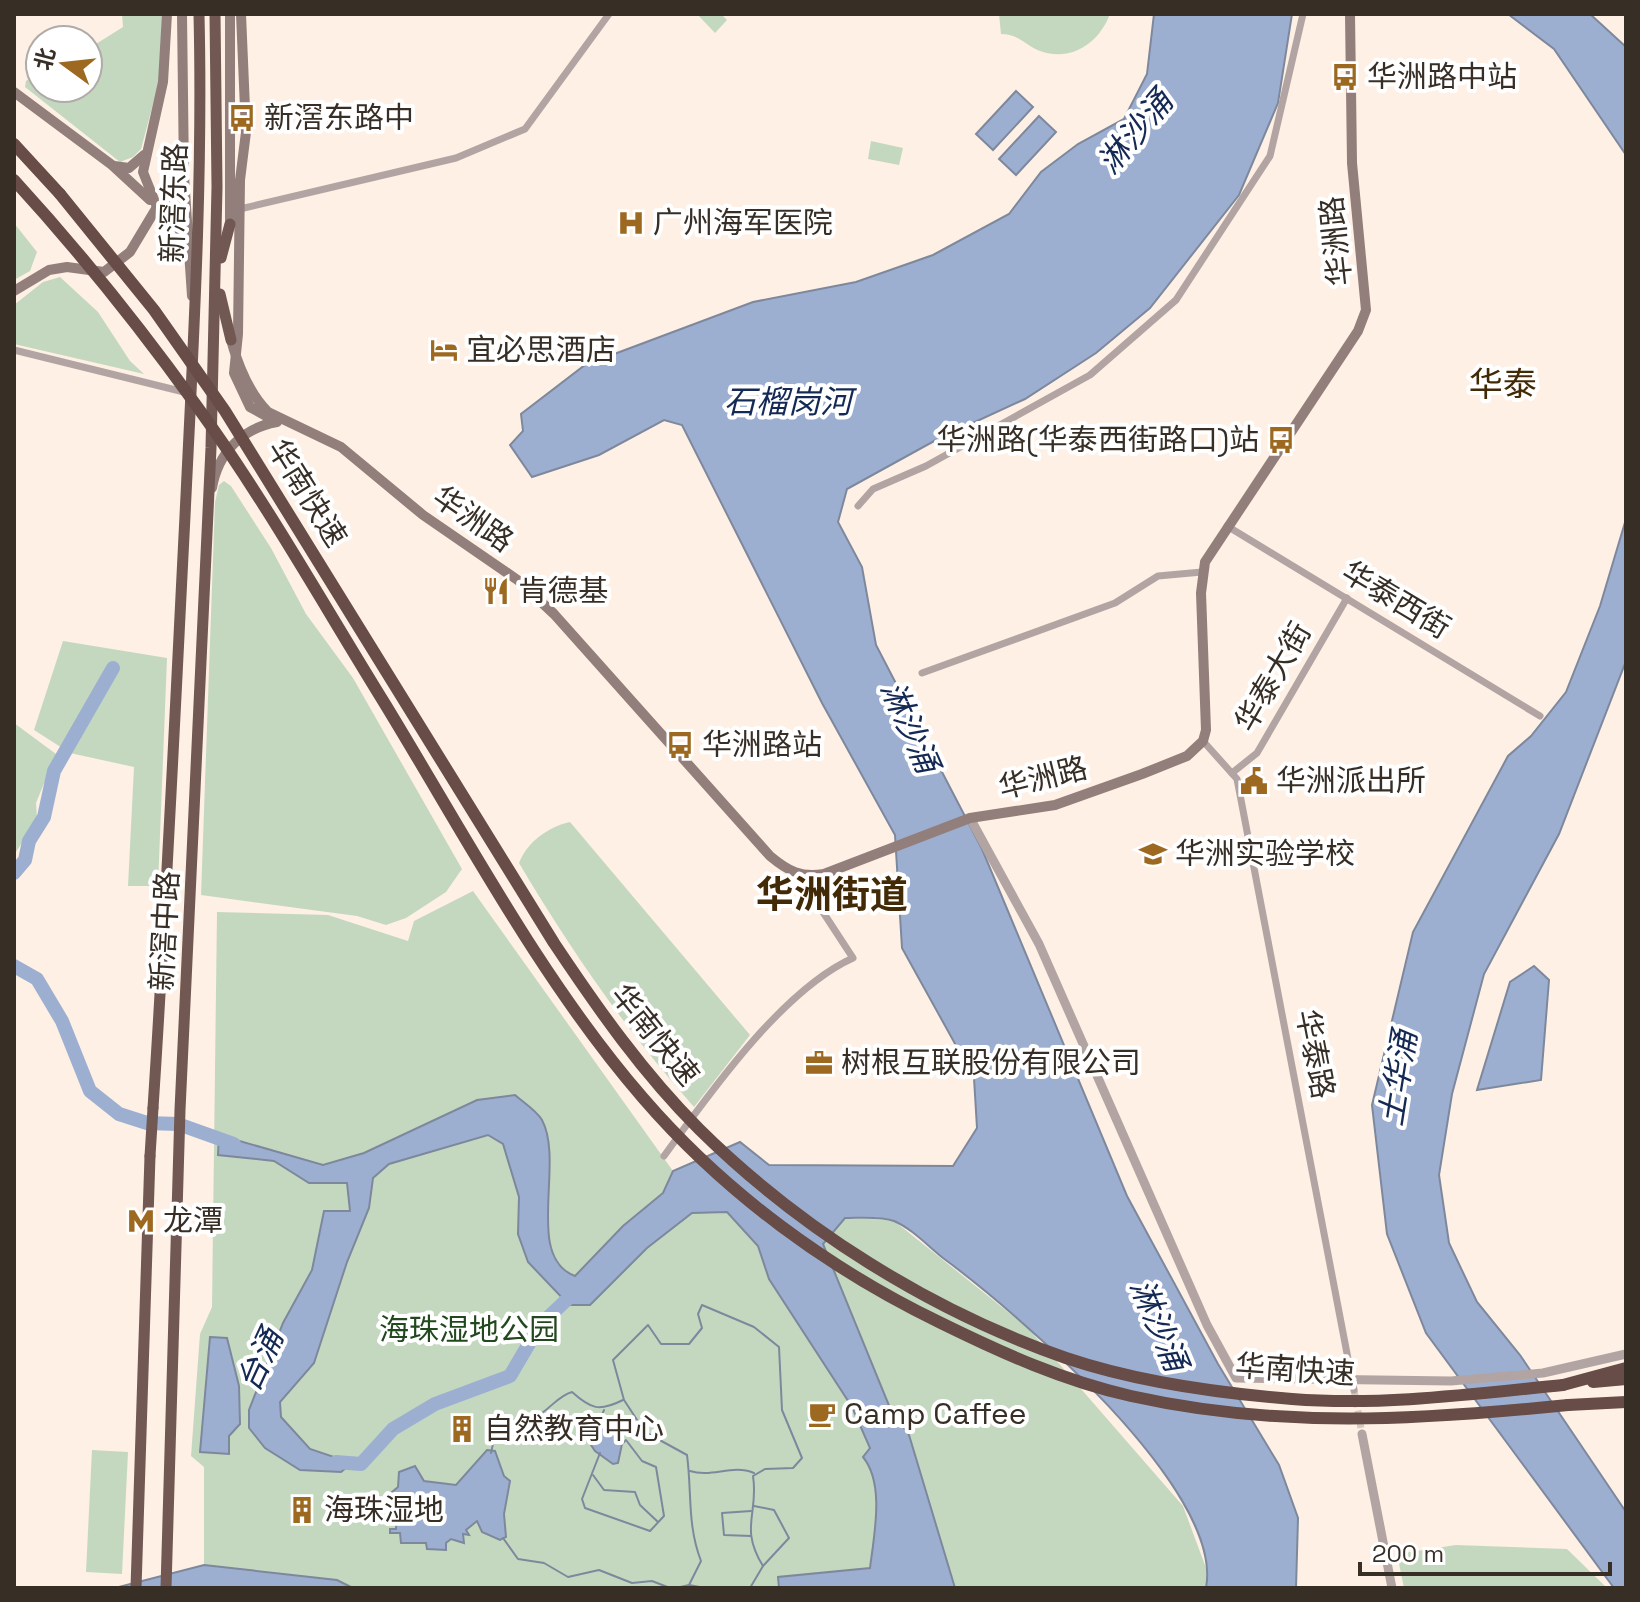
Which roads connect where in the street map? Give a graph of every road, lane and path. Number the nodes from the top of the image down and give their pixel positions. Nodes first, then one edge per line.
1 (167, 14) edge
2 (182, 14) edge
3 (199, 14) edge
4 (215, 14) edge
5 (230, 14) edge
6 (241, 14) edge
7 (609, 14) edge
8 (1303, 14) edge
9 (1350, 14) edge
10 (14, 92) edge
11 (14, 144) edge
12 (144, 155) junction
13 (112, 165) junction
14 (184, 176) junction
15 (14, 180) edge
16 (157, 207) junction
17 (240, 209) junction
18 (230, 224) joint
19 (187, 249) junction
20 (216, 277) junction
21 (14, 291) edge
22 (194, 326) junction
23 (231, 340) joint
24 (14, 350) edge
25 (235, 355) junction
26 (190, 393) junction
27 (295, 425) junction
28 (858, 506) dead end
29 (208, 513) junction
30 (1227, 526) junction
31 (1202, 572) junction
32 (1347, 598) junction
33 (922, 673) dead end
34 (1540, 716) dead end
35 (1203, 741) junction
36 (1232, 773) junction
37 (970, 818) junction
38 (798, 874) junction
39 (664, 1156) dead end
40 (1626, 1354) edge
41 (1626, 1368) edge
42 (1626, 1379) edge
43 (1353, 1385) junction
44 (1563, 1385) junction
45 (1626, 1402) edge
46 (1362, 1434) tunnel mouth
47 (136, 1588) edge
48 (166, 1588) edge
49 (1392, 1588) edge

1 - 12 main road
2 - 14 main road
3 - 22 highway, 新滘东路
4 - 20 highway, 新滘东路
5 - 18 main road
6 - 17 main road
7 - 17 street
8 - 28 street
9 - 30 main road, 华洲路
10 - 13 main road
11 - 44 highway, 华南快速, bridge
12 - 13 main road
12 - 16 main road
13 - 16 main road
14 - 16 main road
14 - 19 main road
15 - 45 highway, 华南快速, bridge
16 - 19 main road
16 - 21 main road
17 - 25 main road
18 - 20 highway
19 - 22 main road
20 - 23 highway
20 - 29 highway, 新滘中路
22 - 26 highway, 新滘东路
23 - 25 main road, 华洲路
24 - 26 street
25 - 27 main road, 华洲路
26 - 47 highway, 新滘中路, bridge
27 - 29 main road
27 - 38 main road, 华洲路
29 - 48 highway, 新滘中路
30 - 31 main road, 华洲路
30 - 32 street, 华泰西街
31 - 33 street
31 - 35 main road, 华洲路
32 - 34 street, 华泰西街
32 - 36 street, 华泰大街
35 - 36 street, 华泰路
35 - 37 main road, 华洲路
36 - 43 street, 华泰路
37 - 38 main road, 华洲路
37 - 43 street
38 - 39 street
40 - 43 street
41 - 44 highway
42 - 44 highway, 华南快速
46 - 49 street

